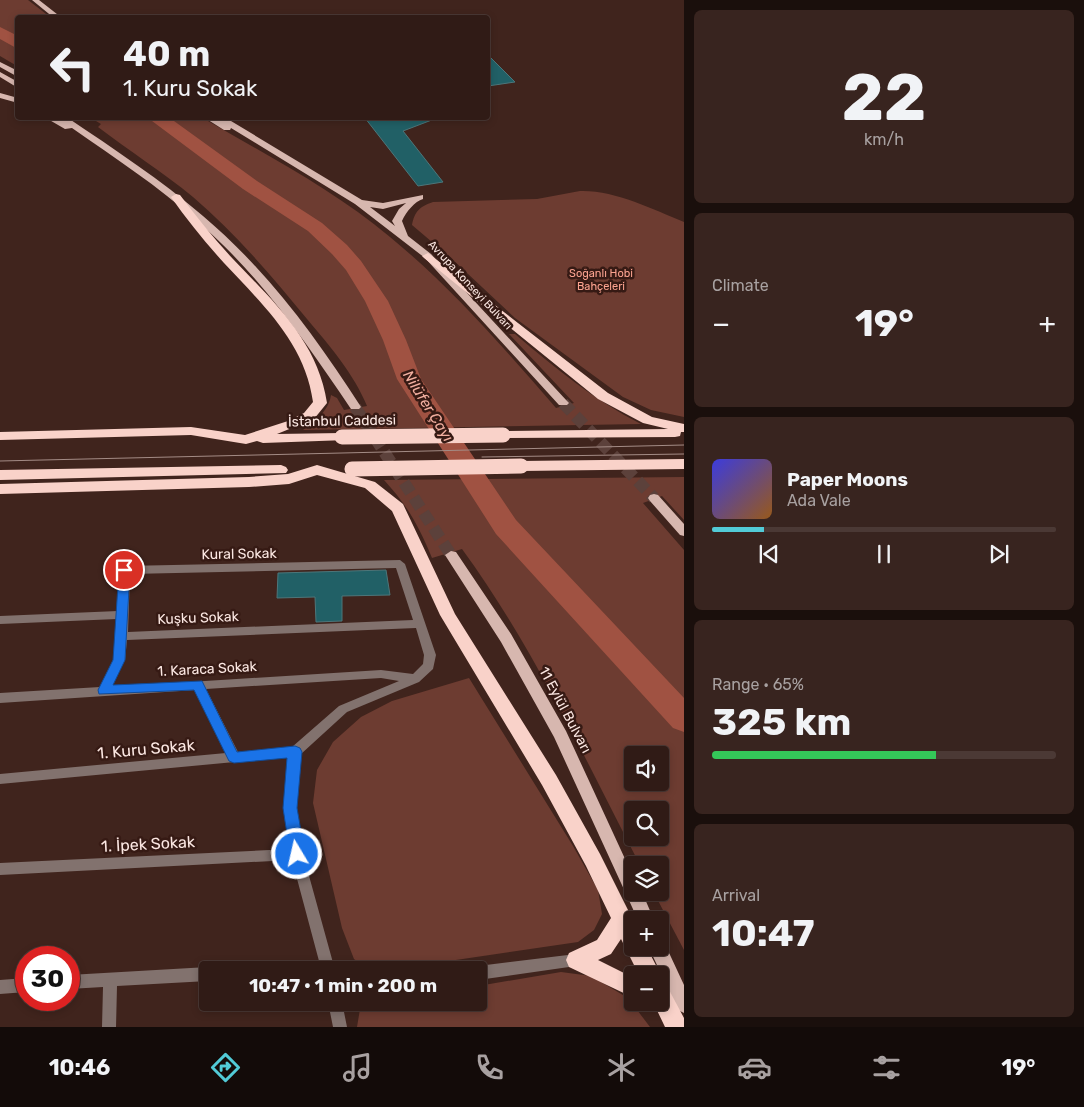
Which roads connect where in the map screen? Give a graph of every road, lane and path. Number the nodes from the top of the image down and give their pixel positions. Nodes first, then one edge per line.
1 (35, 0) edge
2 (54, 15) edge
3 (0, 64) edge
4 (15, 73) edge
5 (0, 74) edge
6 (15, 84) edge
7 (2, 94) edge
8 (15, 100) edge
9 (54, 120) edge
10 (66, 120) edge
11 (74, 120) edge
12 (213, 120) edge
13 (224, 120) edge
14 (102, 144) junction
15 (281, 154) junction
16 (176, 197) junction
17 (358, 202) junction
18 (405, 238) junction
19 (428, 256) junction
20 (563, 403) tunnel mouth
21 (355, 407) tunnel mouth
22 (684, 428) edge
23 (684, 432) edge
24 (0, 436) edge
25 (246, 440) junction
26 (0, 445) edge
27 (684, 464) edge
28 (317, 470) junction
29 (0, 475) edge
30 (0, 489) edge
31 (654, 498) tunnel mouth
32 (684, 532) edge
33 (451, 555) tunnel mouth
34 (123, 615) junction
35 (0, 620) edge
36 (420, 624) junction
37 (122, 636) junction
38 (415, 680) junction
39 (198, 685) junction
40 (104, 690) junction
41 (0, 698) edge
42 (295, 752) junction
43 (234, 758) junction
44 (0, 779) edge
45 (297, 854) junction
46 (0, 870) edge
47 (624, 872) edge
48 (622, 919) junction
49 (624, 923) edge
50 (576, 960) junction
51 (326, 961) edge
52 (487, 973) edge
53 (199, 975) edge
54 (110, 980) junction
55 (80, 981) edge
56 (624, 983) edge
57 (15, 986) edge
58 (0, 987) edge
59 (669, 1007) edge
60 (337, 1011) edge
61 (109, 1027) edge
62 (340, 1027) edge
63 (677, 1027) edge

1 - 2 main road
3 - 4 main road
5 - 6 main road
7 - 8 main road
9 - 14 main road
10 - 14 main road
11 - 14 main road
12 - 15 main road
13 - 15 main road, Avrupa Konseyi Bulvarı
14 - 16 main road
15 - 17 main road, Avrupa Konseyi Bulvarı
16 - 21 main road
16 - 25 highway
17 - 18 main road, Avrupa Konseyi Bulvarı
17 - 18 main road
18 - 19 main road, Avrupa Konseyi Bulvarı
19 - 20 main road, Avrupa Konseyi Bulvarı
19 - 22 highway
23 - 25 highway, İstanbul Caddesi, bridge
24 - 25 highway
25 - 26 highway, İstanbul Caddesi
27 - 28 highway, bridge
28 - 29 highway
28 - 30 highway
28 - 48 highway
31 - 32 main road
33 - 47 main road, 11 Eylül Bulvarı
34 - 35 street
34 - 36 street, Kural Sokak
34 - 37 street
36 - 37 street, Kuşku Sokak
36 - 38 street
37 - 40 street
38 - 39 street, 1. Karaca Sokak
38 - 42 street
39 - 40 street, 1. Karaca Sokak
39 - 43 street
40 - 41 street, 1. Karaca Sokak
42 - 43 street, 1. Kuru Sokak
42 - 45 street
43 - 44 street, 1. Kuru Sokak
45 - 46 street, 1. İpek Sokak
45 - 51 street
48 - 49 highway
48 - 50 highway
50 - 52 street
50 - 56 highway
53 - 54 street
54 - 55 street
54 - 61 street
57 - 58 street
59 - 63 highway
60 - 62 street

